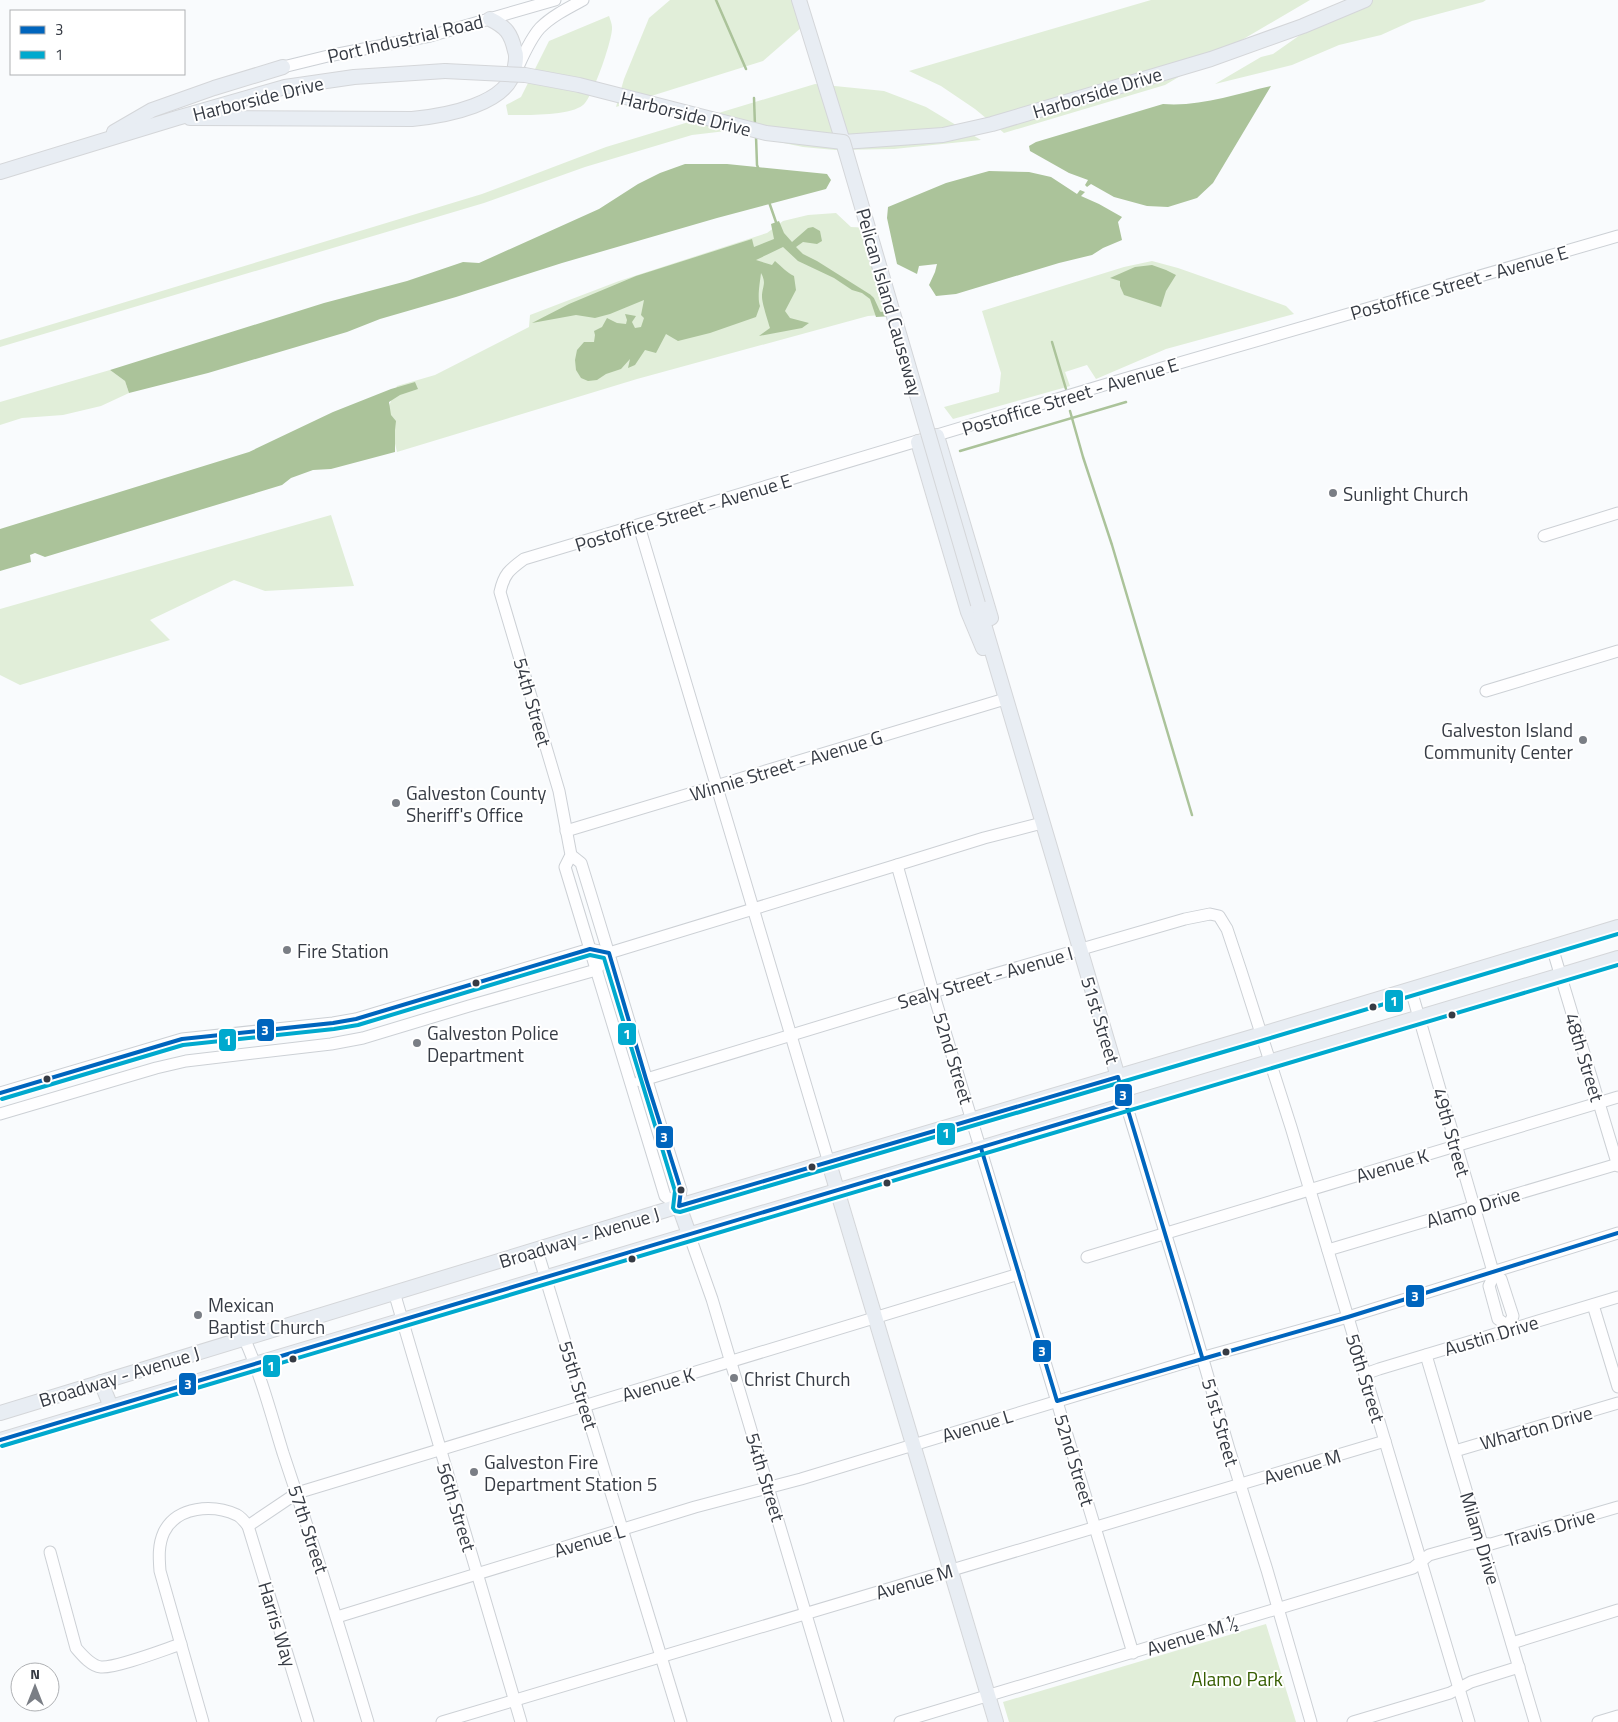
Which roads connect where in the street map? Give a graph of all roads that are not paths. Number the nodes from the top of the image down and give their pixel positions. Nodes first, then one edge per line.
1 (555, 0) edge
2 (583, 0) edge
3 (799, 0) edge
4 (1365, 0) edge
5 (490, 19) junction
6 (283, 67) joint
7 (514, 75) junction
8 (177, 118) junction
9 (843, 142) junction
10 (95, 144) junction
11 (0, 172) edge
12 (1618, 236) edge
13 (937, 436) junction
14 (918, 442) junction
15 (1618, 513) edge
16 (639, 526) junction
17 (1544, 536) dead end
18 (524, 560) joint
19 (978, 604) joint
20 (1618, 651) edge
21 (1000, 679) junction
22 (1486, 691) dead end
23 (1005, 699) junction
24 (717, 786) junction
25 (1042, 823) junction
26 (566, 831) junction
27 (571, 855) junction
28 (897, 865) junction
29 (753, 908) junction
30 (1618, 927) edge
31 (1552, 947) junction
32 (590, 949) junction
33 (1080, 950) junction
34 (610, 953) junction
35 (1618, 958) edge
36 (596, 970) junction
37 (1561, 975) junction
38 (462, 987) junction
39 (1411, 990) junction
40 (934, 992) junction
41 (469, 1006) junction
42 (1418, 1018) junction
43 (356, 1019) junction
44 (244, 1033) junction
45 (791, 1034) junction
46 (1262, 1034) junction
47 (363, 1038) junction
48 (248, 1054) junction
49 (1271, 1062) junction
50 (97, 1064) junction
51 (1118, 1077) junction
52 (646, 1079) junction
53 (631, 1083) junction
54 (102, 1084) junction
55 (0, 1093) edge
56 (1618, 1097) edge
57 (1599, 1103) junction
58 (1126, 1104) junction
59 (0, 1114) edge
60 (973, 1120) junction
61 (1455, 1146) junction
62 (981, 1148) junction
63 (829, 1163) junction
64 (1618, 1165) edge
65 (1310, 1189) junction
66 (838, 1191) junction
67 (679, 1206) junction
68 (1473, 1206) junction
69 (1166, 1232) junction
70 (1618, 1233) edge
71 (689, 1234) junction
72 (537, 1250) junction
73 (1328, 1250) junction
74 (1087, 1256) dead end
75 (1493, 1273) junction
76 (1019, 1274) junction
77 (545, 1277) junction
78 (394, 1292) junction
79 (1618, 1297) edge
80 (1593, 1304) junction
81 (1348, 1317) junction
82 (875, 1318) junction
83 (402, 1320) junction
84 (1509, 1328) junction
85 (244, 1338) junction
86 (1426, 1355) junction
87 (1202, 1357) junction
88 (730, 1362) junction
89 (256, 1364) junction
90 (1365, 1374) junction
91 (101, 1382) junction
92 (1618, 1387) edge
93 (1057, 1401) junction
94 (1618, 1403) edge
95 (586, 1406) junction
96 (111, 1407) junction
97 (0, 1413) edge
98 (0, 1440) edge
99 (1385, 1441) junction
100 (913, 1445) junction
101 (440, 1449) junction
102 (1455, 1451) junction
103 (1240, 1484) junction
104 (769, 1488) junction
105 (298, 1493) junction
106 (1618, 1507) edge
107 (248, 1526) junction
108 (1095, 1527) junction
109 (622, 1530) junction
110 (1482, 1543) junction
111 (50, 1552) dead end
112 (1422, 1561) junction
113 (950, 1570) junction
114 (477, 1574) junction
115 (1278, 1608) junction
116 (1618, 1610) edge
117 (807, 1613) junction
118 (337, 1618) junction
119 (1512, 1643) junction
120 (180, 1644) junction
121 (1132, 1653) junction
122 (661, 1657) junction
123 (1519, 1667) junction
124 (1459, 1689) junction
125 (988, 1695) junction
126 (515, 1700) junction
127 (1618, 1716) edge
128 (203, 1722) edge
129 (308, 1722) edge
130 (368, 1722) edge
131 (442, 1722) edge
132 (521, 1722) edge
133 (681, 1722) edge
134 (838, 1722) edge
135 (900, 1722) edge
136 (996, 1722) edge
137 (1311, 1722) edge
138 (1353, 1722) edge
139 (1468, 1722) edge
140 (1535, 1722) edge
141 (1598, 1722) edge

1 - 5 street, Port Industrial Road
2 - 7 street
3 - 9 main road, Pelican Island Causeway
4 - 9 main road, Harborside Drive
5 - 6 street, Port Industrial Road
5 - 7 main road
6 - 10 main road
7 - 8 main road
8 - 9 main road, Harborside Drive, bridge
8 - 10 main road, Harborside Drive
9 - 19 main road, Pelican Island Causeway, bridge
10 - 11 main road, Harborside Drive
12 - 13 street, Postoffice Street - Avenue E
13 - 14 street, Postoffice Street - Avenue E
13 - 21 main road
14 - 16 street, Postoffice Street - Avenue E
14 - 21 main road
15 - 17 street
16 - 18 street, Postoffice Street - Avenue E
16 - 24 street
18 - 26 street, 54th Street
19 - 21 main road, 51st Street
20 - 22 street
21 - 23 main road, 51st Street
23 - 24 street, Winnie Street - Avenue G
23 - 25 main road, 51st Street
24 - 26 street, Winnie Street - Avenue G
24 - 29 street
25 - 28 street
25 - 33 main road, 51st Street
26 - 27 street, 54th Street
27 - 32 street, 54th Street
27 - 34 street, 54th Street
28 - 29 street
28 - 40 street, 52nd Street
29 - 34 street
29 - 45 street
30 - 31 main road, Broadway - Avenue J
31 - 37 street, 48th Street
31 - 39 main road, Broadway - Avenue J
32 - 34 street
32 - 36 street, 54th Street
32 - 38 street
33 - 40 street, Sealy Street - Avenue I
33 - 46 street, Sealy Street - Avenue I
33 - 51 main road, 51st Street
34 - 36 street
34 - 52 street, 54th Street
35 - 37 main road, Broadway - Avenue J
36 - 41 street
36 - 53 street, 54th Street
37 - 42 main road, Broadway - Avenue J
37 - 57 street, 48th Street
38 - 41 street
38 - 43 street
39 - 42 street, 49th Street
39 - 46 main road, Broadway - Avenue J
40 - 45 street, Sealy Street - Avenue I
40 - 60 street, 52nd Street
41 - 47 street
42 - 49 main road, Broadway - Avenue J
42 - 61 street, 49th Street
43 - 44 street
43 - 47 street
44 - 48 street
44 - 50 street
45 - 52 street, Sealy Street - Avenue I
45 - 63 street
46 - 49 street, 50th Street
46 - 51 main road, Broadway - Avenue J
47 - 48 street
48 - 54 street
49 - 58 main road, Broadway - Avenue J
49 - 65 street, 50th Street
50 - 54 street
50 - 55 street
51 - 58 main road, 51st Street
51 - 60 main road, Broadway - Avenue J
52 - 53 street, Sealy Street - Avenue I
52 - 67 street, 54th Street
53 - 67 street, 54th Street
54 - 59 street
56 - 57 street, Avenue K
57 - 61 street, Avenue K
57 - 64 street, 48th Street
58 - 62 main road, Broadway - Avenue J
58 - 69 street, 51st Street
60 - 62 street, 52nd Street
60 - 63 main road, Broadway - Avenue J
61 - 65 street, Avenue K
61 - 68 street, 49th Street
62 - 66 main road, Broadway - Avenue J
62 - 76 street, 52nd Street
63 - 66 main road
63 - 67 main road, Broadway - Avenue J
64 - 68 street, Alamo Drive
65 - 69 street, Avenue K
65 - 73 street, 50th Street
66 - 71 main road, Broadway - Avenue J
66 - 82 main road
67 - 71 main road
67 - 72 main road, Broadway - Avenue J
68 - 73 street, Alamo Drive
68 - 75 street, 49th Street
69 - 74 street, Avenue K
69 - 87 street, 51st Street
70 - 75 street, Avenue L
71 - 77 main road, Broadway - Avenue J
71 - 88 street, 54th Street
72 - 77 street, 55th Street
72 - 78 main road, Broadway - Avenue J
73 - 81 street, 50th Street
75 - 81 street, Avenue L
75 - 84 street, 49th Street
76 - 82 street, Avenue K
76 - 93 street, 52nd Street
77 - 83 main road, Broadway - Avenue J
77 - 95 street, 55th Street
78 - 83 street, 56th Street
78 - 85 main road, Broadway - Avenue J
79 - 80 street, Austin Drive
80 - 84 street, Austin Drive
80 - 92 street
81 - 87 street, Avenue L
81 - 90 street, 50th Street
82 - 88 street, Avenue K
82 - 100 main road
83 - 89 main road, Broadway - Avenue J
83 - 101 street, 56th Street
84 - 86 street, Austin Drive
85 - 89 street, 57th Street
85 - 91 main road, Broadway - Avenue J
86 - 90 street, Austin Drive
86 - 102 street, Milam Drive
87 - 93 street, Avenue L
87 - 103 street, 51st Street
88 - 95 street, Avenue K
88 - 104 street, 54th Street
89 - 96 main road, Broadway - Avenue J
89 - 105 street, 57th Street
90 - 99 street, 50th Street
91 - 96 main road
91 - 97 main road, Broadway - Avenue J
93 - 100 street, Avenue L
93 - 108 street, 52nd Street
94 - 102 street, Wharton Drive
95 - 101 street, Avenue K
95 - 109 street, 55th Street
96 - 98 main road, Broadway - Avenue J
99 - 103 street, Avenue M
99 - 112 street, 50th Street
100 - 104 street, Avenue L
100 - 113 main road
101 - 105 street, Avenue K
101 - 114 street, 56th Street
102 - 110 street, Milam Drive
103 - 108 street, Avenue M
103 - 115 street, 51st Street
104 - 109 street, Avenue L
104 - 117 street, 54th Street
105 - 107 street, Avenue K
105 - 118 street, 57th Street
106 - 110 street, Travis Drive
107 - 120 street
107 - 129 street, Harris Way
108 - 113 street, Avenue M
108 - 121 street, 52nd Street
109 - 114 street, Avenue L
109 - 122 street, 55th Street
110 - 112 street, Avenue M ½
110 - 119 street, Milam Drive
111 - 120 street
112 - 115 street, Avenue M ½
112 - 124 street, 50th Street
113 - 117 street, Avenue M
113 - 125 main road
114 - 118 street, Avenue L
114 - 126 street, 56th Street
115 - 121 street, Avenue M ½
115 - 137 street, 51st Street
116 - 119 street
117 - 122 street, Avenue M
117 - 134 street, 54th Street
118 - 130 street, 57th Street
119 - 123 street, Milam Drive
120 - 128 street
121 - 125 street, Avenue M ½
122 - 126 street, Avenue M
122 - 133 street, 55th Street
123 - 124 street
123 - 140 street, Milam Drive
124 - 138 street
124 - 139 street, 50th Street
125 - 135 street, Avenue M ½
125 - 136 main road
126 - 131 street, Avenue M
126 - 132 street, 56th Street
127 - 141 street

